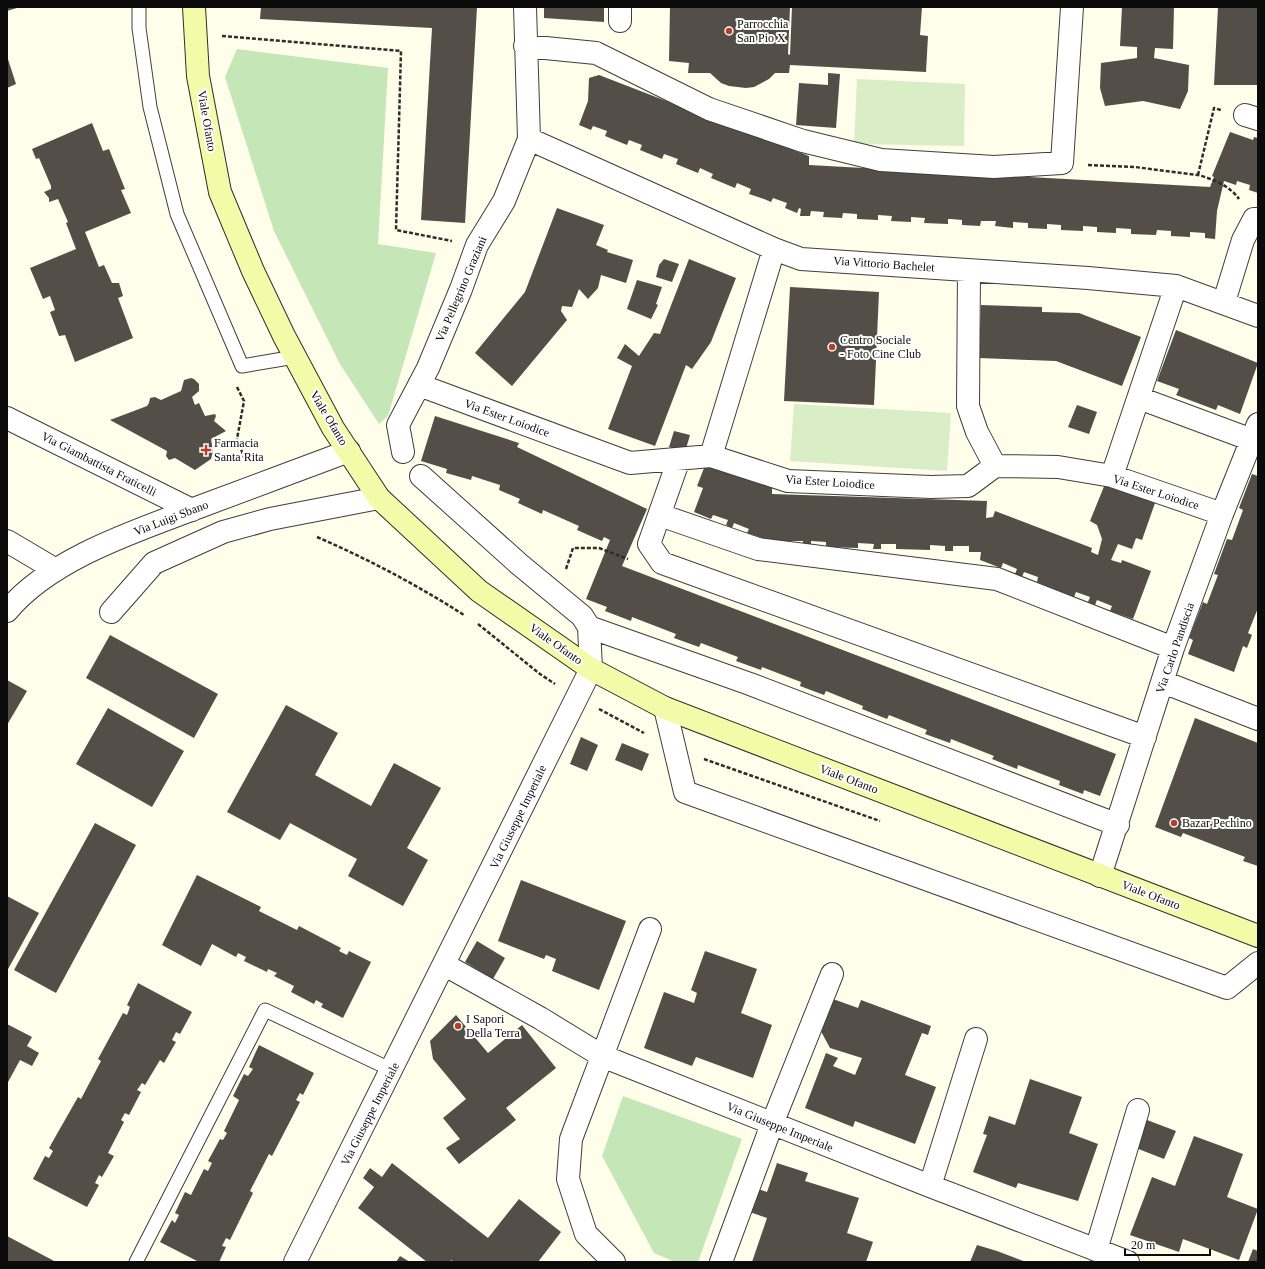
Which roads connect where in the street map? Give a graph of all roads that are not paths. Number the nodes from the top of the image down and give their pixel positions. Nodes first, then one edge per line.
1 (139, 7) edge
2 (194, 7) edge
3 (525, 7) edge
4 (1072, 7) edge
5 (526, 46) junction
6 (529, 139) junction
7 (1256, 219) edge
8 (774, 249) junction
9 (969, 270) junction
10 (1176, 286) junction
11 (1224, 302) junction
12 (1258, 316) edge
13 (295, 357) junction
14 (419, 385) junction
15 (1139, 398) junction
16 (7, 418) edge
17 (1255, 432) edge
18 (349, 451) junction
19 (403, 452) dead end
20 (711, 456) junction
21 (679, 459) junction
22 (995, 466) junction
23 (421, 476) dead end
24 (1112, 476) junction
25 (379, 498) junction
26 (192, 510) junction
27 (1222, 514) junction
28 (660, 515) junction
29 (7, 541) edge
30 (56, 570) junction
31 (7, 611) edge
32 (111, 612) dead end
33 (589, 627) junction
34 (1173, 648) junction
35 (591, 669) junction
36 (1163, 682) junction
37 (665, 708) junction
38 (1258, 719) edge
39 (1145, 737) junction
40 (1118, 825) junction
41 (1100, 876) junction
42 (650, 929) dead end
43 (1258, 936) edge
44 (1258, 963) edge
45 (445, 965) junction
46 (832, 974) dead end
47 (976, 1039) dead end
48 (602, 1056) junction
49 (392, 1070) junction
50 (1138, 1110) dead end
51 (772, 1124) junction
52 (930, 1186) junction
53 (1096, 1250) junction
54 (136, 1262) edge
55 (295, 1262) edge
56 (614, 1262) edge
57 (721, 1262) edge
58 (1128, 1262) edge

1 - 13 lane
2 - 13 main road, Viale Ofanto
3 - 5 street, Via Pellegrino Graziani
4 - 5 street
5 - 6 street, Via Pellegrino Graziani
6 - 8 street, Via Vittorio Bachelet
6 - 14 street, Via Pellegrino Graziani
7 - 11 street
8 - 9 street, Via Vittorio Bachelet
8 - 20 street
9 - 10 street, Via Vittorio Bachelet
9 - 22 street
10 - 11 street, Via Vittorio Bachelet
10 - 15 street
11 - 12 street, Via Vittorio Bachelet
13 - 18 main road, Viale Ofanto
14 - 19 street, Via Pellegrino Graziani
14 - 21 street, Via Ester Loiodice
15 - 17 street
15 - 24 street
16 - 26 street, Via Giambattista Fraticelli
17 - 27 street, Via Carlo Pandiscia
18 - 25 main road, Viale Ofanto
18 - 26 street, Via Luigi Sbano
20 - 21 street, Via Ester Loiodice
20 - 22 street, Via Ester Loiodice
21 - 28 street
22 - 24 street, Via Ester Loiodice
23 - 33 street
24 - 27 street, Via Ester Loiodice
25 - 32 street
25 - 35 main road, Viale Ofanto
26 - 30 street, Via Luigi Sbano
27 - 34 street, Via Carlo Pandiscia
28 - 34 street
28 - 39 street
29 - 30 street
30 - 31 street, Via Luigi Sbano
33 - 35 street
33 - 40 street
34 - 36 street, Via Carlo Pandiscia
35 - 37 main road, Viale Ofanto
35 - 45 street, Via Giuseppe Imperiale
36 - 38 street
36 - 39 street, Via Carlo Pandiscia
37 - 41 main road, Viale Ofanto
37 - 44 street
39 - 40 street, Via Carlo Pandiscia
40 - 41 street, Via Carlo Pandiscia
41 - 43 main road, Viale Ofanto
42 - 48 street
45 - 48 street, Via Giuseppe Imperiale
45 - 49 street, Via Giuseppe Imperiale
46 - 51 street
47 - 52 street
48 - 51 street, Via Giuseppe Imperiale
48 - 56 street
49 - 54 lane
49 - 55 street, Via Giuseppe Imperiale
50 - 53 street
51 - 52 street, Via Giuseppe Imperiale
51 - 57 street
52 - 53 street, Via Giuseppe Imperiale
53 - 58 street, Via Giuseppe Imperiale

